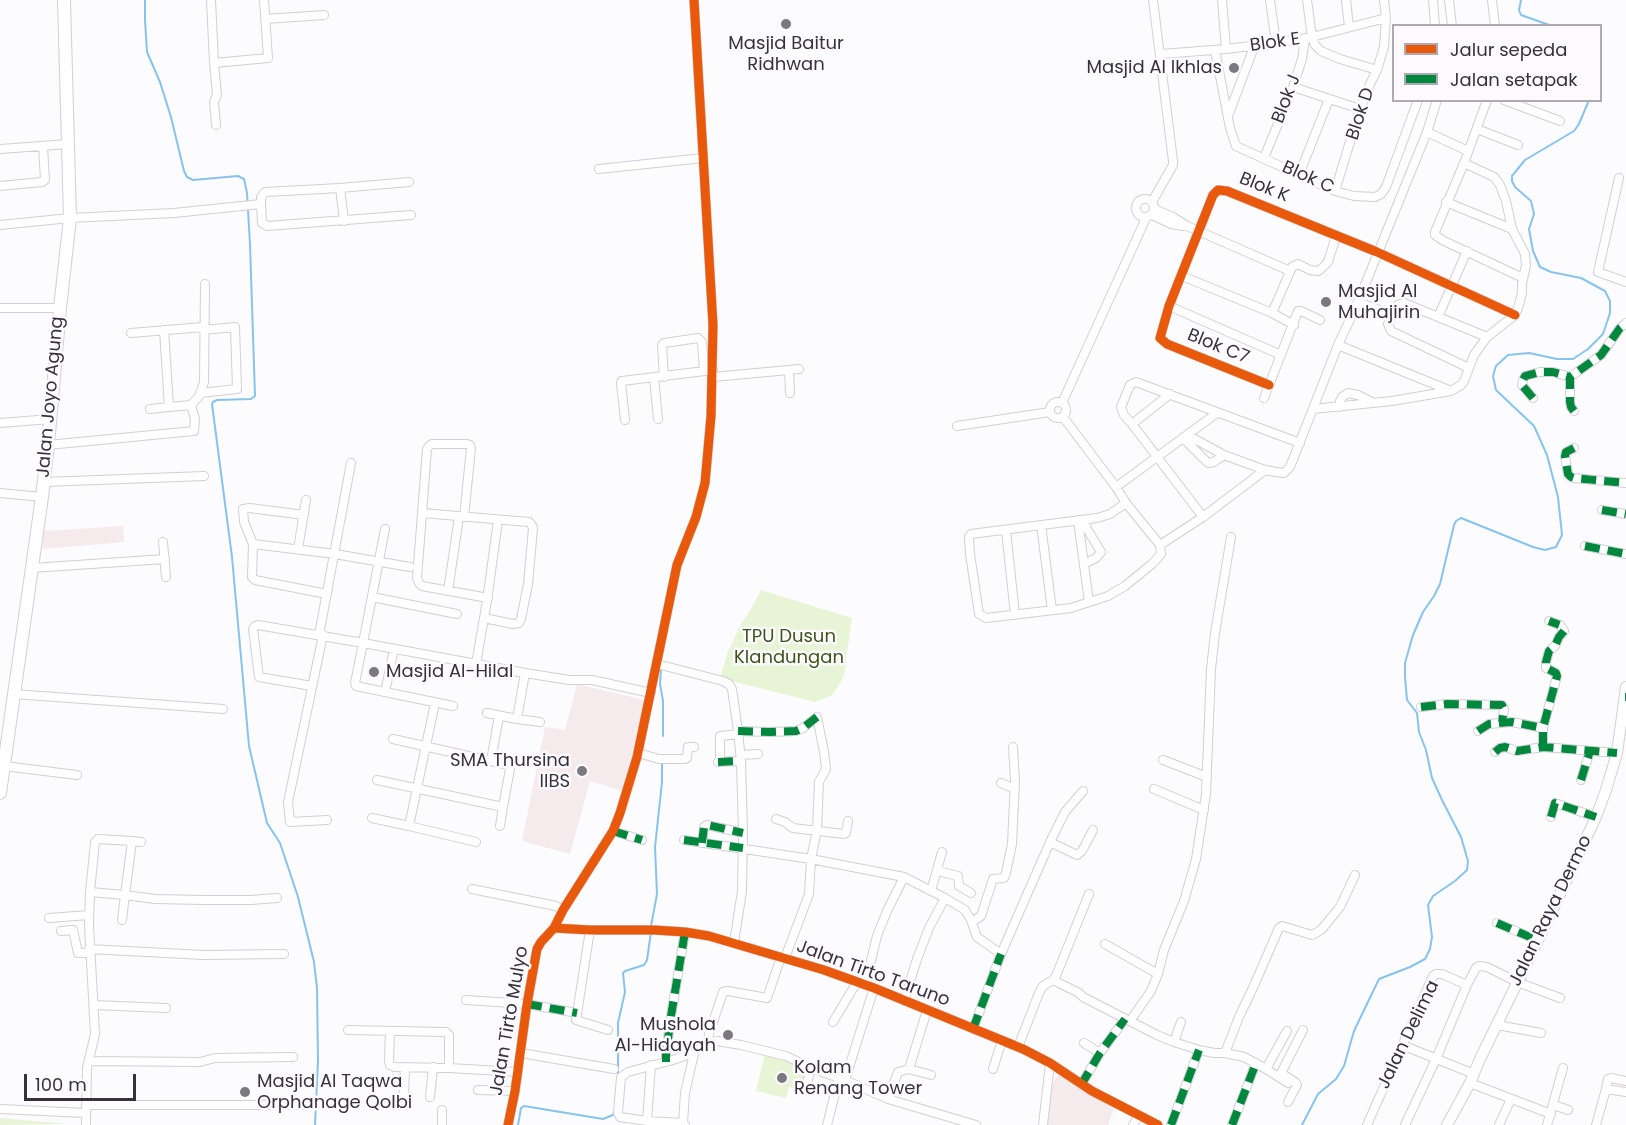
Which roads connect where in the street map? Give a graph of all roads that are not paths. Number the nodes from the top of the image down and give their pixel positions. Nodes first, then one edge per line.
1 (64, 0) edge
2 (211, 0) edge
3 (264, 0) edge
4 (694, 0) edge
5 (1154, 0) edge
6 (1222, 0) edge
7 (1270, 0) edge
8 (1307, 0) edge
9 (1346, 0) edge
10 (1384, 0) edge
11 (1432, 0) edge
12 (1449, 0) edge
13 (1492, 0) edge
14 (324, 15) dead end
15 (1386, 18) junction
16 (265, 19) junction
17 (1435, 24) edge
18 (1452, 24) edge
19 (1495, 24) edge
20 (1349, 27) junction
21 (1308, 38) junction
22 (1276, 44) junction
23 (1254, 47) junction
24 (1226, 49) junction
25 (1215, 50) junction
26 (1161, 57) junction
27 (214, 63) junction
28 (1377, 70) junction
29 (1293, 87) junction
30 (1329, 99) junction
31 (1417, 102) edge
32 (1436, 102) edge
33 (1486, 102) edge
34 (1509, 102) edge
35 (1360, 109) junction
36 (1228, 116) junction
37 (1560, 121) dead end
38 (216, 125) dead end
39 (1477, 129) junction
40 (1427, 132) junction
41 (68, 144) junction
42 (1518, 145) dead end
43 (43, 146) junction
44 (0, 149) edge
45 (1468, 151) junction
46 (703, 158) junction
47 (1264, 158) junction
48 (1464, 163) junction
49 (599, 169) dead end
50 (1299, 175) junction
51 (1619, 178) dead end
52 (409, 182) dead end
53 (0, 186) edge
54 (340, 188) junction
55 (1335, 191) junction
56 (1446, 202) junction
57 (252, 205) junction
58 (1151, 211) junction
59 (411, 215) dead end
60 (70, 218) junction
61 (344, 221) junction
62 (0, 225) edge
63 (1512, 229) junction
64 (1200, 232) junction
65 (1336, 236) junction
66 (1467, 251) junction
67 (1377, 252) junction
68 (1290, 271) junction
69 (1182, 276) junction
70 (1523, 278) junction
71 (1626, 282) edge
72 (205, 284) dead end
73 (1452, 286) junction
74 (1358, 302) junction
75 (1169, 306) junction
76 (0, 308) edge
77 (60, 308) junction
78 (1272, 313) junction
79 (1392, 315) junction
80 (1515, 315) junction
81 (1438, 317) junction
82 (1320, 320) dead end
83 (1626, 323) edge
84 (1294, 325) junction
85 (203, 329) junction
86 (164, 330) junction
87 (131, 333) dead end
88 (1160, 336) joint
89 (1487, 337) junction
90 (1338, 345) junction
91 (1281, 355) junction
92 (1469, 368) junction
93 (710, 373) junction
94 (664, 376) junction
95 (1570, 377) junction
96 (654, 378) junction
97 (1269, 385) junction
98 (1451, 391) junction
99 (200, 393) junction
100 (790, 393) dead end
101 (1170, 394) junction
102 (1264, 398) dead end
103 (1533, 398) dead end
104 (1062, 403) junction
105 (1374, 403) junction
106 (191, 405) junction
107 (1340, 406) junction
108 (169, 407) junction
109 (150, 409) dead end
110 (1313, 409) junction
111 (1574, 411) dead end
112 (1050, 412) junction
113 (1217, 413) junction
114 (1063, 417) junction
115 (658, 418) dead end
116 (51, 419) junction
117 (625, 420) dead end
118 (0, 423) edge
119 (1132, 424) junction
120 (957, 426) dead end
121 (1185, 436) junction
122 (1300, 443) junction
123 (48, 445) junction
124 (1574, 448) dead end
125 (1224, 455) junction
126 (1156, 457) junction
127 (351, 464) dead end
128 (1264, 470) junction
129 (204, 476) dead end
130 (44, 482) junction
131 (1626, 483) edge
132 (1116, 487) junction
133 (0, 493) edge
134 (42, 497) junction
135 (306, 501) dead end
136 (1126, 503) junction
137 (1602, 510) dead end
138 (422, 513) junction
139 (1626, 514) edge
140 (304, 515) junction
141 (461, 517) junction
142 (1203, 517) junction
143 (498, 520) junction
144 (1041, 525) junction
145 (1082, 525) junction
146 (385, 529) dead end
147 (1006, 530) junction
148 (1231, 537) dead end
149 (163, 542) dead end
150 (253, 544) junction
151 (1160, 545) junction
152 (1585, 546) dead end
153 (298, 549) junction
154 (335, 554) junction
155 (1626, 554) edge
156 (165, 559) junction
157 (378, 561) junction
158 (1084, 564) junction
159 (410, 567) dead end
160 (32, 568) junction
161 (166, 577) dead end
162 (448, 591) junction
163 (327, 594) junction
164 (372, 597) junction
165 (488, 598) junction
166 (1089, 602) junction
167 (1052, 610) junction
168 (457, 614) dead end
169 (1015, 615) junction
170 (484, 618) junction
171 (1549, 621) dead end
172 (321, 635) junction
173 (363, 643) junction
174 (393, 649) junction
175 (657, 663) junction
176 (476, 664) junction
177 (525, 673) junction
178 (312, 686) junction
179 (1626, 687) edge
180 (385, 692) junction
181 (651, 693) junction
182 (13, 694) junction
183 (1626, 697) edge
184 (435, 703) junction
185 (453, 706) dead end
186 (1421, 706) dead end
187 (223, 709) dead end
188 (487, 713) dead end
189 (499, 716) junction
190 (517, 719) junction
191 (540, 722) dead end
192 (1502, 722) junction
193 (1543, 728) junction
194 (1478, 731) dead end
195 (739, 733) junction
196 (393, 739) dead end
197 (426, 747) junction
198 (694, 747) dead end
199 (1013, 747) dead end
200 (1543, 747) junction
201 (1590, 751) junction
202 (1620, 751) edge
203 (1495, 752) dead end
204 (638, 753) junction
205 (758, 754) dead end
206 (741, 758) junction
207 (1163, 760) dead end
208 (491, 761) junction
209 (4, 766) junction
210 (77, 775) dead end
211 (1207, 777) junction
212 (377, 780) dead end
213 (1581, 780) dead end
214 (1001, 783) dead end
215 (417, 789) junction
216 (1015, 789) junction
217 (1154, 789) dead end
218 (1083, 791) dead end
219 (0, 793) edge
220 (503, 807) junction
221 (1204, 810) junction
222 (1551, 817) dead end
223 (1596, 817) junction
224 (372, 818) dead end
225 (776, 819) dead end
226 (327, 820) dead end
227 (848, 821) dead end
228 (409, 826) junction
229 (500, 826) dead end
230 (817, 830) junction
231 (1093, 830) dead end
232 (613, 831) junction
233 (743, 833) junction
234 (642, 840) dead end
235 (684, 840) dead end
236 (132, 841) junction
237 (141, 842) dead end
238 (476, 842) dead end
239 (1050, 842) junction
240 (702, 843) junction
241 (743, 848) junction
242 (942, 852) dead end
243 (811, 859) junction
244 (938, 871) junction
245 (1355, 874) dead end
246 (904, 877) junction
247 (472, 889) dead end
248 (931, 891) junction
249 (90, 892) junction
250 (970, 893) dead end
251 (1089, 894) dead end
252 (125, 896) junction
253 (277, 898) dead end
254 (945, 898) junction
255 (563, 910) junction
256 (89, 915) junction
257 (49, 918) dead end
258 (122, 920) dead end
259 (971, 920) junction
260 (1497, 923) dead end
261 (554, 928) junction
262 (590, 930) junction
263 (61, 931) dead end
264 (685, 932) junction
265 (1537, 940) junction
266 (734, 943) junction
267 (1105, 944) dead end
268 (89, 951) junction
269 (284, 954) dead end
270 (1001, 954) junction
271 (783, 958) junction
272 (1158, 974) junction
273 (1053, 980) junction
274 (1517, 982) junction
275 (866, 985) junction
276 (1467, 985) junction
277 (1560, 998) dead end
278 (466, 1000) dead end
279 (904, 1001) junction
280 (527, 1004) junction
281 (94, 1005) junction
282 (166, 1008) dead end
283 (927, 1010) junction
284 (577, 1013) junction
285 (1128, 1020) junction
286 (833, 1022) dead end
287 (1181, 1022) dead end
288 (1497, 1025) junction
289 (973, 1029) junction
290 (348, 1030) dead end
291 (608, 1030) dead end
292 (1303, 1030) dead end
293 (390, 1031) junction
294 (1287, 1031) dead end
295 (1541, 1033) dead end
296 (708, 1039) junction
297 (1002, 1040) junction
298 (1174, 1042) junction
299 (1084, 1043) dead end
300 (1402, 1045) junction
301 (1018, 1047) junction
302 (695, 1049) junction
303 (1199, 1050) junction
304 (521, 1053) junction
305 (1100, 1053) junction
306 (1225, 1053) junction
307 (293, 1057) dead end
308 (666, 1058) junction
309 (1436, 1059) junction
310 (89, 1061) junction
311 (1050, 1063) junction
312 (1256, 1063) junction
313 (651, 1065) junction
314 (405, 1067) junction
315 (433, 1067) junction
316 (449, 1068) junction
317 (811, 1068) junction
318 (1563, 1068) dead end
319 (614, 1069) dead end
320 (909, 1069) junction
321 (993, 1069) dead end
322 (1266, 1069) junction
323 (518, 1072) junction
324 (931, 1075) dead end
325 (1280, 1075) junction
326 (842, 1079) junction
327 (1472, 1079) junction
328 (808, 1080) dead end
329 (1626, 1081) edge
330 (1288, 1083) dead end
331 (1081, 1085) junction
332 (1606, 1089) junction
333 (478, 1090) dead end
334 (515, 1091) junction
335 (1626, 1092) edge
336 (404, 1095) dead end
337 (430, 1097) dead end
338 (888, 1099) junction
339 (1510, 1099) junction
340 (1288, 1102) dead end
341 (307, 1105) dead end
342 (0, 1109) edge
343 (86, 1109) junction
344 (1552, 1109) junction
345 (442, 1110) dead end
346 (1569, 1110) dead end
347 (1139, 1116) junction
348 (622, 1122) edge
349 (650, 1122) edge
350 (684, 1124) edge
351 (970, 1124) edge
352 (86, 1125) edge
353 (442, 1125) edge
354 (508, 1125) edge
355 (827, 1125) edge
356 (1043, 1125) edge
357 (1133, 1125) edge
358 (1158, 1125) edge
359 (1171, 1125) edge
360 (1232, 1125) edge
361 (1367, 1125) edge
362 (1405, 1125) edge
363 (1447, 1125) edge
364 (1499, 1125) edge
365 (1547, 1125) edge
366 (1596, 1125) edge

1 - 41 main road, Jalan Joyo Agung
2 - 27 street
3 - 16 street
4 - 46 street
5 - 26 street
6 - 24 street
7 - 22 street
8 - 21 street, Blok J
9 - 20 street
10 - 15 street, Blok D
11 - 17 street
12 - 18 street
13 - 19 street
14 - 16 street
15 - 20 street, Blok E
15 - 28 street, Blok D
16 - 27 street
20 - 21 street, Blok E
21 - 22 street, Blok E
21 - 28 street
21 - 29 street, Blok J
22 - 23 street, Blok E
23 - 24 street, Blok E
23 - 36 street
24 - 25 street, Blok E
25 - 26 street, Blok E
25 - 36 street, Blok C
26 - 58 street
27 - 38 street
28 - 35 street, Blok D
29 - 30 street
29 - 47 street, Blok J
30 - 35 street
30 - 50 street
31 - 55 street, Blok C
32 - 40 street
33 - 39 street
34 - 37 street
35 - 55 street, Blok D
36 - 47 street, Blok C
39 - 42 street
39 - 45 street
40 - 45 street
40 - 67 street
41 - 43 street
41 - 60 main road, Jalan Joyo Agung
43 - 44 street
43 - 53 street
45 - 48 street
46 - 49 street
46 - 93 street
47 - 50 street, Blok C
48 - 56 street
48 - 63 street
50 - 55 street, Blok C
51 - 71 street
52 - 54 street
54 - 57 street
54 - 61 street
56 - 63 street
56 - 66 street
57 - 60 street
57 - 61 street
58 - 64 street
58 - 104 street
59 - 61 street
60 - 62 street
60 - 77 main road, Jalan Joyo Agung
63 - 70 street
64 - 65 street, Blok K
64 - 68 street
64 - 69 street, Blok K
65 - 67 street, Blok K
65 - 68 street
66 - 70 street
66 - 73 street
67 - 73 street, Blok K
67 - 74 street
68 - 78 street
69 - 75 street, Blok K
69 - 78 street
70 - 80 street
72 - 85 street
73 - 80 street, Blok K
73 - 81 street
74 - 79 street
74 - 90 street
75 - 88 street, Blok K
75 - 91 street
76 - 77 street
77 - 116 main road, Jalan Joyo Agung
78 - 84 street
79 - 81 street
79 - 92 street
80 - 89 street
81 - 89 street
82 - 84 street
83 - 95 street
84 - 91 street
85 - 86 street
85 - 99 street
85 - 99 street
86 - 87 street
86 - 108 street
88 - 97 street, Blok C7
89 - 92 street
90 - 98 street
90 - 110 street
91 - 97 street
92 - 98 street
93 - 94 street
93 - 94 street
93 - 100 street
93 - 175 street, Jalan Tirto Mulyo
94 - 96 street
95 - 103 street
95 - 111 street
96 - 115 street
96 - 117 street
97 - 102 street
98 - 105 street
99 - 106 street
101 - 113 street
101 - 119 street
101 - 119 street
104 - 112 street
104 - 114 street
105 - 107 street
105 - 107 street
106 - 108 street
106 - 123 street
107 - 110 street
108 - 109 street
110 - 122 street
112 - 114 street
112 - 120 street
113 - 121 street
113 - 122 street
114 - 132 street
116 - 118 street
116 - 123 main road, Jalan Joyo Agung
119 - 126 street
121 - 125 street
121 - 125 street
121 - 126 street
122 - 128 street
123 - 130 main road, Jalan Joyo Agung
124 - 131 street
125 - 128 street
126 - 132 street
126 - 142 street
127 - 154 street
128 - 142 street
129 - 130 street
130 - 134 main road, Jalan Joyo Agung
132 - 136 street
133 - 134 street
134 - 160 main road, Jalan Joyo Agung
135 - 140 street
136 - 145 street
136 - 151 street
137 - 139 street
138 - 141 street
138 - 141 street
138 - 162 street
140 - 150 street
140 - 153 street
141 - 143 street
141 - 162 street
142 - 151 street
143 - 165 street
143 - 170 street
144 - 145 street
144 - 147 street
144 - 167 street
145 - 158 street
145 - 158 street
146 - 157 street
147 - 169 street
147 - 169 street
148 - 211 street
149 - 156 street
150 - 153 street
150 - 163 street
151 - 166 street
152 - 155 street
153 - 154 street
154 - 157 street
154 - 163 street
156 - 160 street
156 - 161 street
157 - 159 street
157 - 164 street
158 - 166 street
160 - 182 main road, Jalan Joyo Agung
162 - 165 street
163 - 172 street
164 - 168 street
164 - 173 street
165 - 170 street
166 - 167 street
167 - 169 street
170 - 176 street
171 - 193 street
172 - 173 street
172 - 178 street
172 - 178 street
173 - 174 street
173 - 180 street
174 - 176 street
174 - 180 street
175 - 181 street, Jalan Tirto Mulyo
175 - 195 street
176 - 177 street
177 - 181 street
177 - 190 street
178 - 226 street
179 - 183 street, Jalan Raya Dermo
180 - 184 street
181 - 204 street, Jalan Tirto Mulyo
182 - 187 street
182 - 209 main road, Jalan Joyo Agung
183 - 202 street, Jalan Raya Dermo
184 - 185 street
184 - 197 street
186 - 192 street
188 - 189 street
189 - 190 street
189 - 208 street
190 - 191 street
192 - 193 street
192 - 194 street
193 - 200 street
195 - 206 street
195 - 206 street
195 - 230 street
196 - 197 street
197 - 208 street
197 - 215 street
198 - 204 street
199 - 216 street
200 - 201 street
200 - 203 street
201 - 202 street
201 - 213 street
202 - 223 street, Jalan Raya Dermo
204 - 232 street, Jalan Tirto Mulyo
205 - 206 street
206 - 233 street
207 - 211 street
208 - 220 street
209 - 210 street
209 - 219 main road, Jalan Joyo Agung
211 - 221 street
212 - 215 street
214 - 216 street
215 - 220 street
215 - 228 street
216 - 259 street
217 - 221 street
218 - 239 street
220 - 229 street
221 - 272 street
222 - 223 street
223 - 265 street, Jalan Raya Dermo
224 - 228 street
225 - 230 street
227 - 230 street
228 - 238 street
230 - 243 street
231 - 239 street
232 - 234 street
232 - 255 street, Jalan Tirto Mulyo
233 - 240 street
233 - 241 street
235 - 240 street
236 - 237 street
236 - 249 street
236 - 252 street
239 - 270 street
240 - 241 street
241 - 243 street
241 - 266 street
242 - 244 street
243 - 246 street
243 - 271 street
244 - 248 street
244 - 250 street
245 - 306 street
246 - 248 street
246 - 275 street
247 - 255 street
248 - 254 street
249 - 252 street
249 - 256 street
251 - 273 street
252 - 253 street
252 - 258 street
254 - 259 street
254 - 279 street
255 - 261 street, Jalan Tirto Mulyo
256 - 257 street
256 - 268 street
259 - 270 street
260 - 265 street
261 - 262 street, Jalan Tirto Taruno
261 - 280 street, Jalan Tirto Mulyo
262 - 264 street, Jalan Tirto Taruno
262 - 284 street
263 - 268 street
264 - 266 street, Jalan Tirto Taruno
264 - 308 street
265 - 274 street, Jalan Raya Dermo
266 - 271 street, Jalan Tirto Taruno
267 - 272 street
268 - 269 street
268 - 281 street
270 - 289 street
271 - 275 street, Jalan Tirto Taruno
271 - 296 street
272 - 285 street
273 - 285 street
273 - 301 street
274 - 276 street
274 - 277 street
274 - 288 street, Jalan Raya Dermo
275 - 279 street, Jalan Tirto Taruno
275 - 286 street
275 - 326 street
276 - 300 street, Jalan Delima
276 - 309 street
278 - 280 street
279 - 283 street, Jalan Tirto Taruno
280 - 284 street
280 - 304 street, Jalan Tirto Mulyo
281 - 282 street
281 - 310 street
283 - 289 street, Jalan Tirto Taruno
283 - 320 street
284 - 291 street
285 - 298 street
285 - 305 street
287 - 298 street
288 - 295 street
288 - 327 street, Jalan Raya Dermo
289 - 297 street, Jalan Tirto Taruno
290 - 293 street
292 - 325 street
293 - 314 street
293 - 316 street
294 - 322 street
296 - 302 street
296 - 317 street
297 - 301 street, Jalan Tirto Taruno
297 - 321 street
298 - 303 street
299 - 305 street
300 - 309 street
300 - 361 street, Jalan Delima
301 - 311 street, Jalan Tirto Taruno
302 - 308 street
302 - 350 street
303 - 306 street
303 - 359 street
304 - 319 street
304 - 323 street, Jalan Tirto Mulyo
305 - 331 street
306 - 312 street
307 - 310 street
308 - 313 street
309 - 327 street
309 - 362 street
310 - 343 street
311 - 331 street, Jalan Tirto Taruno
311 - 356 street
312 - 322 street
312 - 360 street
313 - 348 street
313 - 349 street
314 - 315 street
314 - 336 street
315 - 316 street
315 - 337 street
316 - 323 street
317 - 326 street
317 - 328 street
318 - 344 street
320 - 324 street
320 - 338 street
322 - 325 street
323 - 334 street, Jalan Tirto Mulyo
325 - 330 street
325 - 340 street
326 - 338 street
326 - 355 street
327 - 339 street
327 - 363 street, Jalan Raya Dermo
329 - 332 street
331 - 347 street, Jalan Tirto Taruno
332 - 335 street
332 - 366 street
333 - 334 street
334 - 354 street, Jalan Tirto Mulyo
338 - 351 street
339 - 344 street
339 - 364 street
341 - 343 street
342 - 343 street
343 - 352 street
344 - 346 street
344 - 365 street
345 - 353 street
347 - 357 street
347 - 358 street, Jalan Tirto Taruno
348 - 349 street
349 - 350 street

